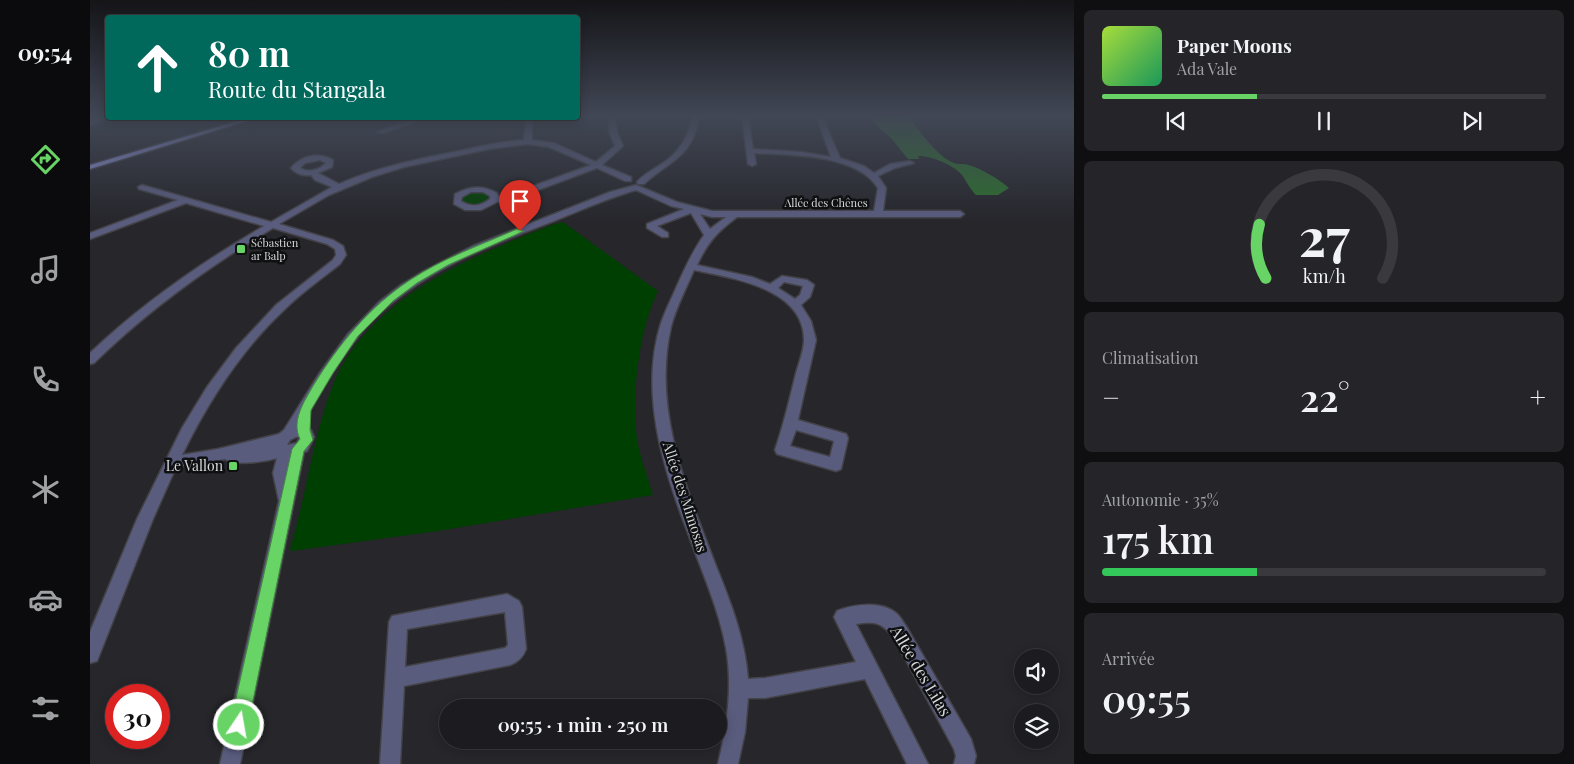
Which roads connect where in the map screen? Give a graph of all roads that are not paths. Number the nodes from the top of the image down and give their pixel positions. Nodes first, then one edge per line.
1 (141, 152) edge
2 (467, 152) edge
3 (565, 152) edge
4 (612, 152) edge
5 (680, 152) edge
6 (750, 152) joint
7 (833, 152) edge
8 (836, 159) junction
9 (910, 163) dead end
10 (752, 164) dead end
11 (596, 166) junction
12 (90, 167) edge
13 (313, 172) dead end
14 (873, 176) junction
15 (632, 183) junction
16 (142, 187) dead end
17 (339, 187) junction
18 (183, 200) junction
19 (494, 200) dead end
20 (693, 209) junction
21 (734, 214) junction
22 (878, 214) junction
23 (960, 214) dead end
24 (270, 226) junction
25 (709, 235) junction
26 (90, 236) edge
27 (665, 236) dead end
28 (692, 267) junction
29 (771, 288) junction
30 (796, 304) junction
31 (90, 360) edge
32 (791, 423) junction
33 (290, 442) junction
34 (172, 462) junction
35 (90, 654) edge
36 (870, 669) junction
37 (396, 678) junction
38 (738, 690) junction
39 (230, 764) edge
40 (390, 764) edge
41 (728, 764) edge
42 (918, 764) edge
43 (964, 764) edge

1 - 12 main road
2 - 17 street
3 - 11 street
4 - 11 street
5 - 15 street
6 - 8 street
6 - 10 street
7 - 8 street
8 - 14 street
9 - 14 street
11 - 15 street
11 - 19 street
13 - 17 street
14 - 22 street
15 - 20 street, Allée des Chênes
15 - 33 street
16 - 18 street
17 - 24 street
18 - 24 street
18 - 26 street
20 - 21 street, Allée des Chênes
20 - 25 street
20 - 27 street
21 - 22 street, Allée des Chênes
21 - 25 street, Allée des Mimosas
22 - 23 street, Allée des Chênes
24 - 31 street
24 - 34 street
25 - 28 street, Allée des Mimosas
28 - 29 street
28 - 38 street, Allée des Mimosas
29 - 30 street
29 - 30 street
30 - 32 street
32 - 32 street
33 - 34 street
33 - 39 street
34 - 35 street
36 - 38 street
36 - 42 street, Allée des Lilas
36 - 43 street, Allée des Lilas
37 - 37 street
37 - 40 street
38 - 41 street, Allée des Mimosas

